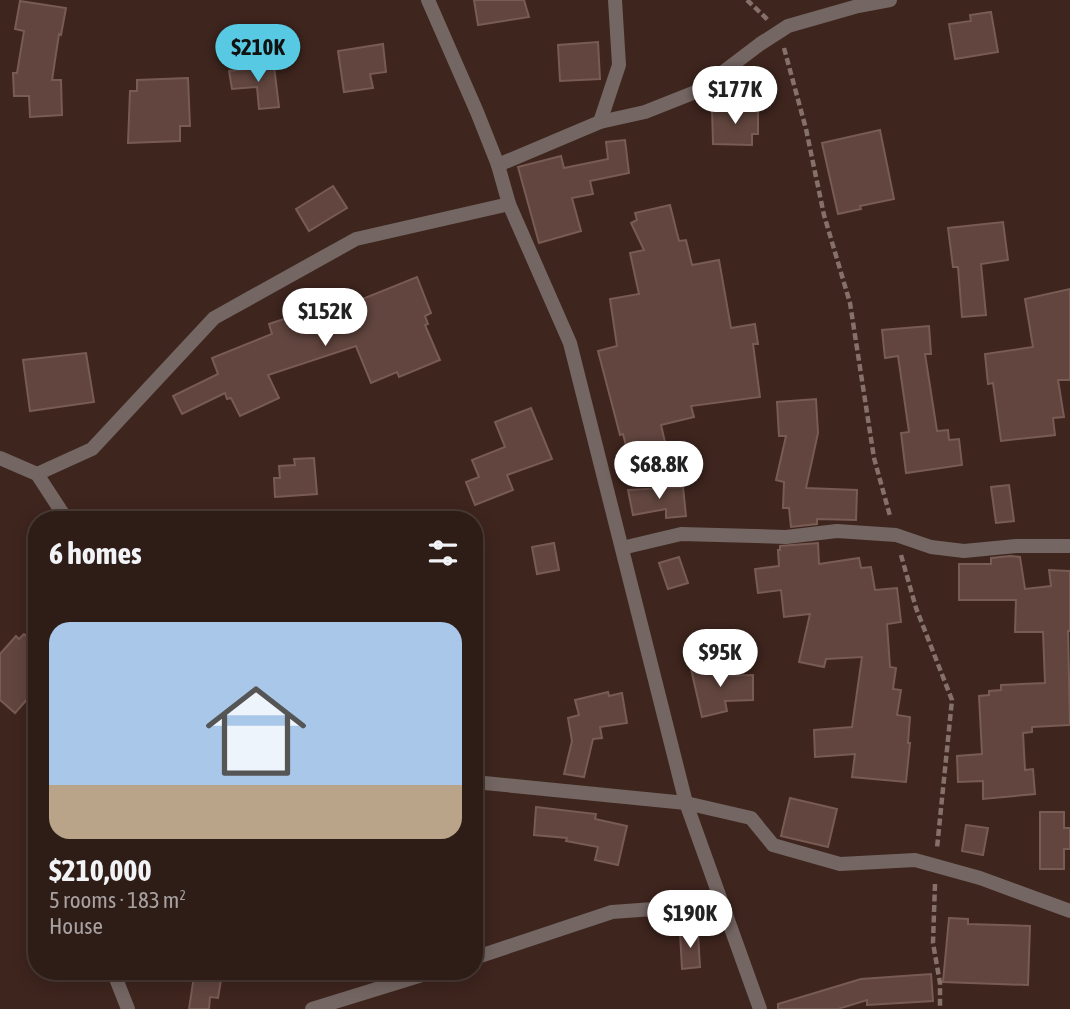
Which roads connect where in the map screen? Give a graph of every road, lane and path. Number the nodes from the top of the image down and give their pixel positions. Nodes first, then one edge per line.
1 (428, 0) edge
2 (615, 0) edge
3 (747, 0) edge
4 (890, 0) edge
5 (780, 32) junction
6 (600, 122) junction
7 (498, 165) junction
8 (509, 204) junction
9 (0, 458) edge
10 (37, 474) junction
11 (61, 511) edge
12 (896, 535) junction
13 (1070, 546) edge
14 (622, 548) junction
15 (483, 783) edge
16 (686, 803) junction
17 (936, 866) junction
18 (722, 904) junction
19 (1070, 911) edge
20 (483, 955) edge
21 (117, 980) edge
22 (406, 980) edge
23 (128, 1009) edge
24 (312, 1009) edge
25 (760, 1009) edge
26 (940, 1009) edge

1 - 7 street
2 - 6 street
3 - 5 path
4 - 5 street
5 - 6 street
5 - 12 path
6 - 7 street
7 - 8 street
8 - 10 street
8 - 14 street
9 - 10 street
10 - 11 street
12 - 13 street
12 - 14 street
12 - 17 path
14 - 16 street
15 - 16 street
16 - 17 street
16 - 18 street
17 - 19 street
17 - 26 path
18 - 20 street
18 - 25 street
21 - 23 street
22 - 24 street

